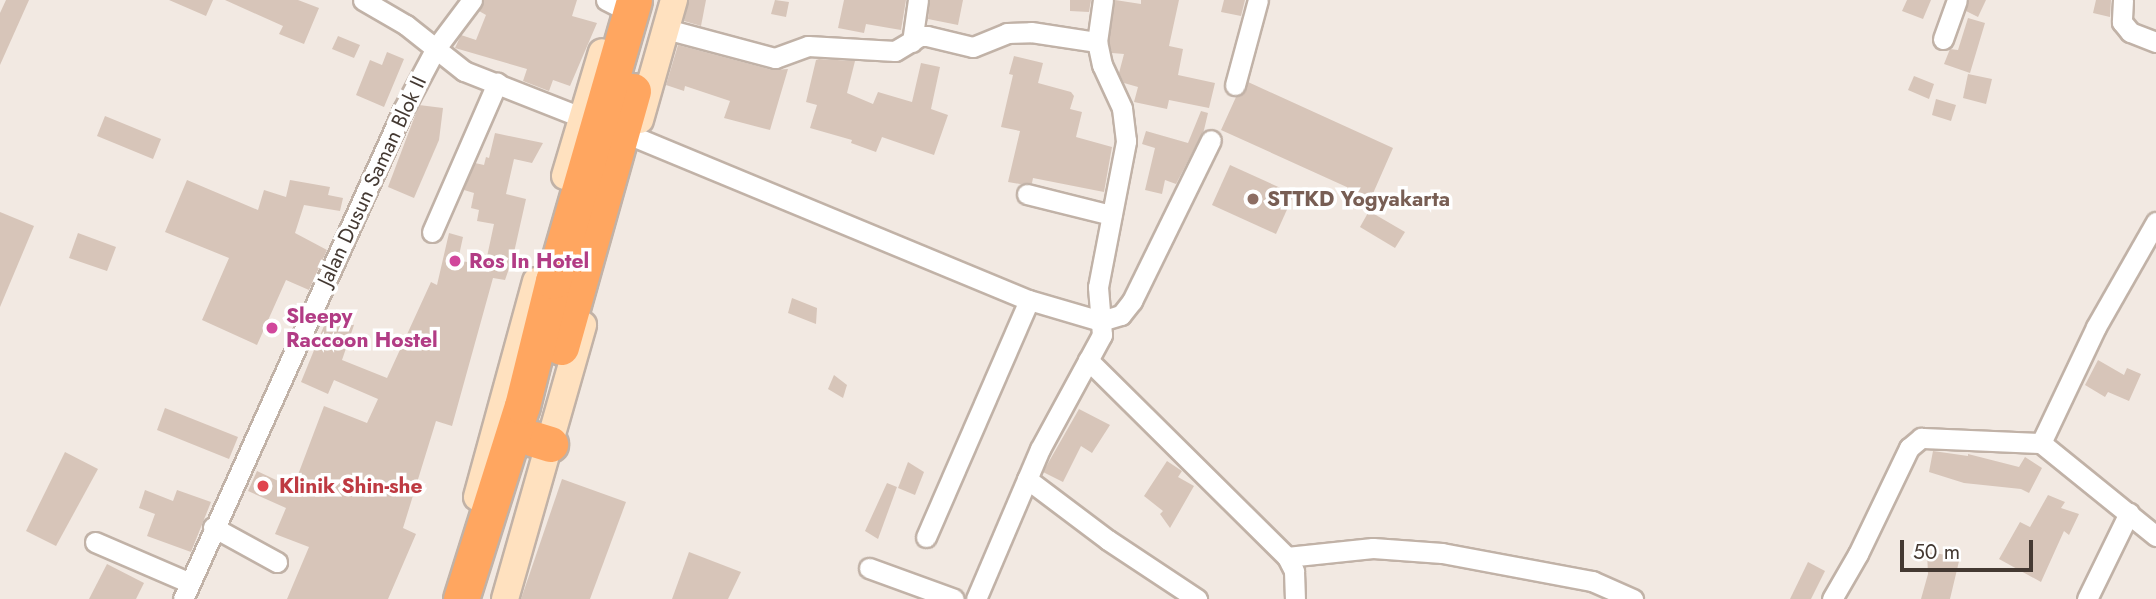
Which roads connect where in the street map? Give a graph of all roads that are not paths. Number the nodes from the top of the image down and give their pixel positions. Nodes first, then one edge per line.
1 (363, 0) edge
2 (472, 0) edge
3 (674, 0) edge
4 (918, 0) edge
5 (1103, 0) edge
6 (1258, 0) edge
7 (1957, 0) edge
8 (2123, 0) edge
9 (618, 1) edge
10 (661, 14) edge
11 (1943, 39) dead end
12 (1097, 42) junction
13 (912, 43) junction
14 (2156, 43) edge
15 (436, 48) junction
16 (497, 83) junction
17 (1235, 85) dead end
18 (582, 117) junction
19 (635, 137) junction
20 (1211, 140) dead end
21 (1027, 194) dead end
22 (1111, 215) junction
23 (2156, 222) edge
24 (432, 232) dead end
25 (1029, 300) junction
26 (1101, 321) junction
27 (1088, 360) junction
28 (542, 442) junction
29 (2041, 443) junction
30 (1027, 479) junction
31 (2129, 513) junction
32 (213, 527) junction
33 (2156, 536) edge
34 (926, 537) dead end
35 (95, 542) dead end
36 (1287, 557) junction
37 (277, 562) dead end
38 (869, 568) dead end
39 (187, 591) edge
40 (447, 599) edge
41 (461, 599) edge
42 (485, 599) edge
43 (505, 599) edge
44 (954, 599) edge
45 (976, 599) edge
46 (1196, 599) edge
47 (1294, 599) edge
48 (1633, 599) edge
49 (1832, 599) edge
50 (2087, 599) edge

1 - 15 street
2 - 15 street, Jalan Dusun Saman Blok II
3 - 10 street
4 - 13 street
5 - 12 street
6 - 17 street
7 - 11 street
8 - 14 street
9 - 18 street
9 - 41 highway
10 - 13 street
10 - 19 street
10 - 28 highway
12 - 13 street
12 - 22 street
15 - 16 street
15 - 32 street, Jalan Dusun Saman Blok II
16 - 18 street
16 - 24 street
18 - 40 street
19 - 25 street
19 - 28 street
20 - 26 street
21 - 22 street
22 - 26 street
23 - 29 street
25 - 26 street
25 - 34 street
26 - 27 street
27 - 30 street
27 - 36 street
28 - 42 highway
28 - 43 street
29 - 31 street
29 - 49 street
30 - 45 street
30 - 46 street
31 - 33 street
31 - 50 street
32 - 37 street
32 - 39 street, Jalan Dusun Saman Blok II
35 - 39 street
36 - 47 street
36 - 48 street
38 - 44 street

